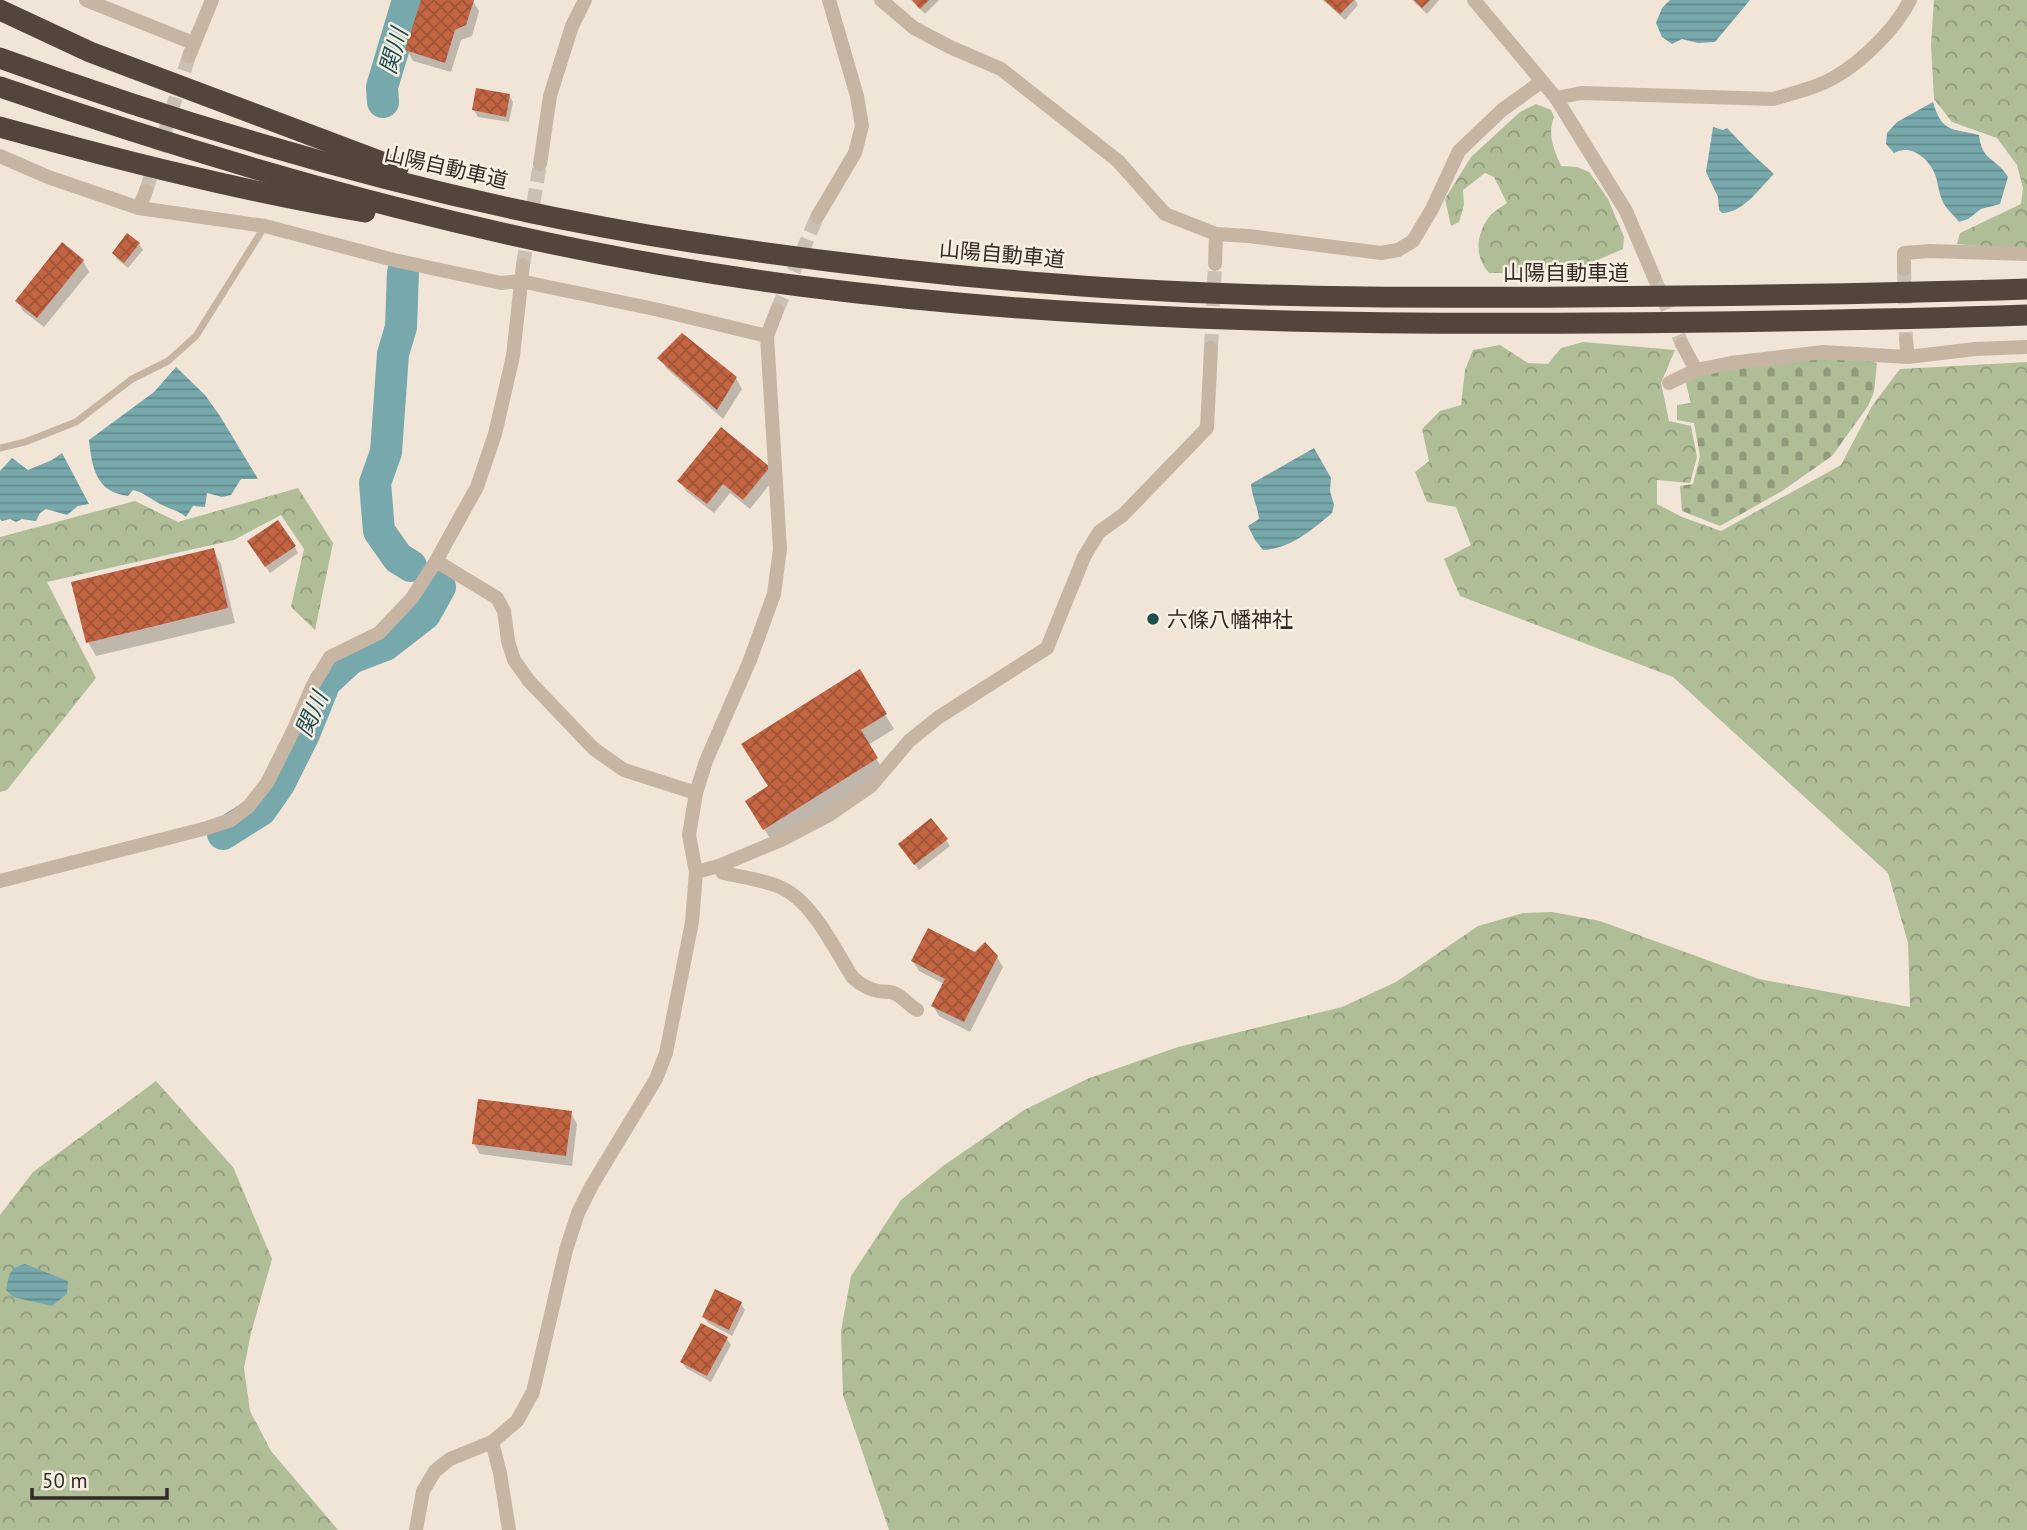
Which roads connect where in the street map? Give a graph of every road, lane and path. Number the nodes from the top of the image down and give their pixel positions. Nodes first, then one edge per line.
1 (86, 0) edge
2 (212, 0) edge
3 (584, 0) edge
4 (829, 0) edge
5 (881, 0) edge
6 (1474, 0) edge
7 (1910, 0) edge
8 (0, 10) edge
9 (0, 58) edge
10 (1541, 82) junction
11 (0, 87) edge
12 (1556, 98) junction
13 (0, 127) edge
14 (0, 156) edge
15 (540, 164) tunnel mouth
16 (146, 191) tunnel mouth
17 (495, 204) junction
18 (139, 208) junction
19 (817, 217) tunnel mouth
20 (265, 226) junction
21 (1216, 234) junction
22 (587, 251) junction
23 (2027, 254) edge
24 (1215, 264) tunnel mouth
25 (523, 265) tunnel mouth
26 (1904, 268) dead end
27 (1654, 277) tunnel mouth
28 (520, 281) junction
29 (2027, 289) edge
30 (777, 310) tunnel mouth
31 (2027, 315) edge
32 (767, 336) junction
33 (1906, 340) tunnel mouth
34 (1682, 345) tunnel mouth
35 (2027, 347) edge
36 (1211, 348) tunnel mouth
37 (1908, 357) junction
38 (1696, 370) junction
39 (1670, 383) dead end
40 (0, 448) edge
41 (436, 561) junction
42 (696, 793) junction
43 (719, 866) junction
44 (696, 872) junction
45 (0, 881) edge
46 (917, 1010) dead end
47 (492, 1442) junction
48 (416, 1530) edge
49 (509, 1530) edge

1 - 2 street
3 - 15 street
4 - 19 street
5 - 21 street
6 - 10 street
7 - 12 street
8 - 17 highway
9 - 17 highway, 山陽自動車道
10 - 12 street
10 - 21 street
11 - 22 highway
12 - 27 street
13 - 22 highway
14 - 18 street
16 - 18 street
17 - 29 highway, 山陽自動車道
18 - 20 street
20 - 28 street
20 - 40 lane
21 - 24 street
22 - 31 highway
23 - 26 street
25 - 28 street
28 - 32 street
28 - 41 street
30 - 32 street
32 - 42 street
33 - 37 street
34 - 38 street
35 - 37 street
36 - 43 street
37 - 38 street
38 - 39 street
41 - 42 street
41 - 45 street
42 - 44 street
43 - 44 street
43 - 46 street
44 - 47 street
47 - 48 street
47 - 49 street

